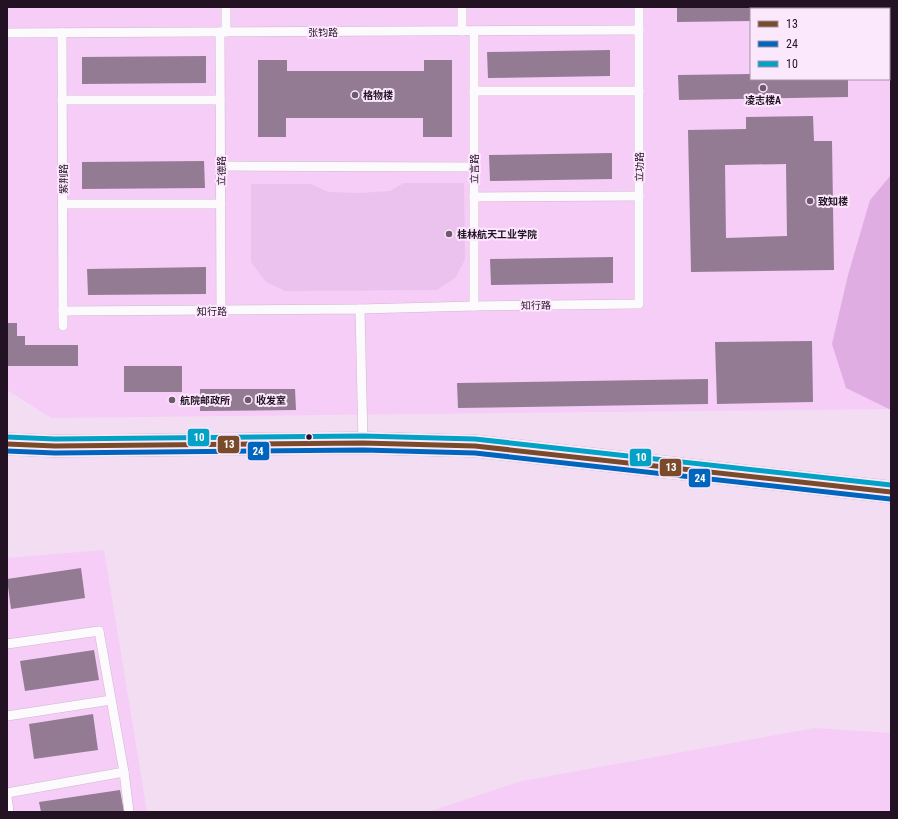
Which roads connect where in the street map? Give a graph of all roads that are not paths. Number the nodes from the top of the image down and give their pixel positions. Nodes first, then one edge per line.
1 (226, 7) edge
2 (462, 7) edge
3 (638, 7) edge
4 (639, 30) junction
5 (462, 31) junction
6 (474, 31) junction
7 (223, 32) junction
8 (7, 33) edge
9 (62, 33) junction
10 (474, 91) junction
11 (639, 91) junction
12 (62, 100) junction
13 (220, 100) junction
14 (221, 166) junction
15 (474, 167) junction
16 (474, 196) junction
17 (639, 196) junction
18 (63, 204) junction
19 (221, 204) junction
20 (639, 304) joint
21 (474, 306) junction
22 (360, 309) junction
23 (63, 311) junction
24 (221, 311) junction
25 (63, 326) dead end
26 (363, 443) junction
27 (7, 444) edge
28 (891, 492) edge
29 (7, 644) edge
30 (111, 700) junction
31 (7, 716) edge
32 (124, 772) junction
33 (7, 793) edge
34 (7, 797) edge
35 (9, 812) edge
36 (129, 812) edge

1 - 7 lane, 立德路
2 - 5 lane
3 - 4 lane, 立功路
4 - 6 lane, 张钧路
4 - 11 lane, 立功路
5 - 6 lane, 张钧路
5 - 7 lane, 张钧路
6 - 10 lane, 立言路
7 - 9 lane, 张钧路
7 - 13 lane, 立德路
8 - 9 lane, 张钧路
9 - 12 lane, 紫荆路
10 - 11 lane
10 - 15 lane, 立言路
11 - 17 lane, 立功路
12 - 13 lane
12 - 18 lane, 紫荆路
13 - 14 lane, 立德路
14 - 15 lane
14 - 19 lane, 立德路
15 - 16 lane, 立言路
16 - 17 lane
16 - 21 lane, 立言路
17 - 20 lane, 立功路
18 - 19 lane
18 - 23 lane, 紫荆路
19 - 24 lane, 立德路
20 - 21 lane, 知行路
21 - 22 lane, 知行路
22 - 24 lane, 知行路
22 - 26 lane
23 - 24 lane, 知行路
23 - 25 lane, 紫荆路
26 - 27 main road
26 - 28 main road
29 - 30 lane
30 - 31 lane
30 - 32 lane
32 - 33 lane
32 - 36 lane
34 - 35 lane

